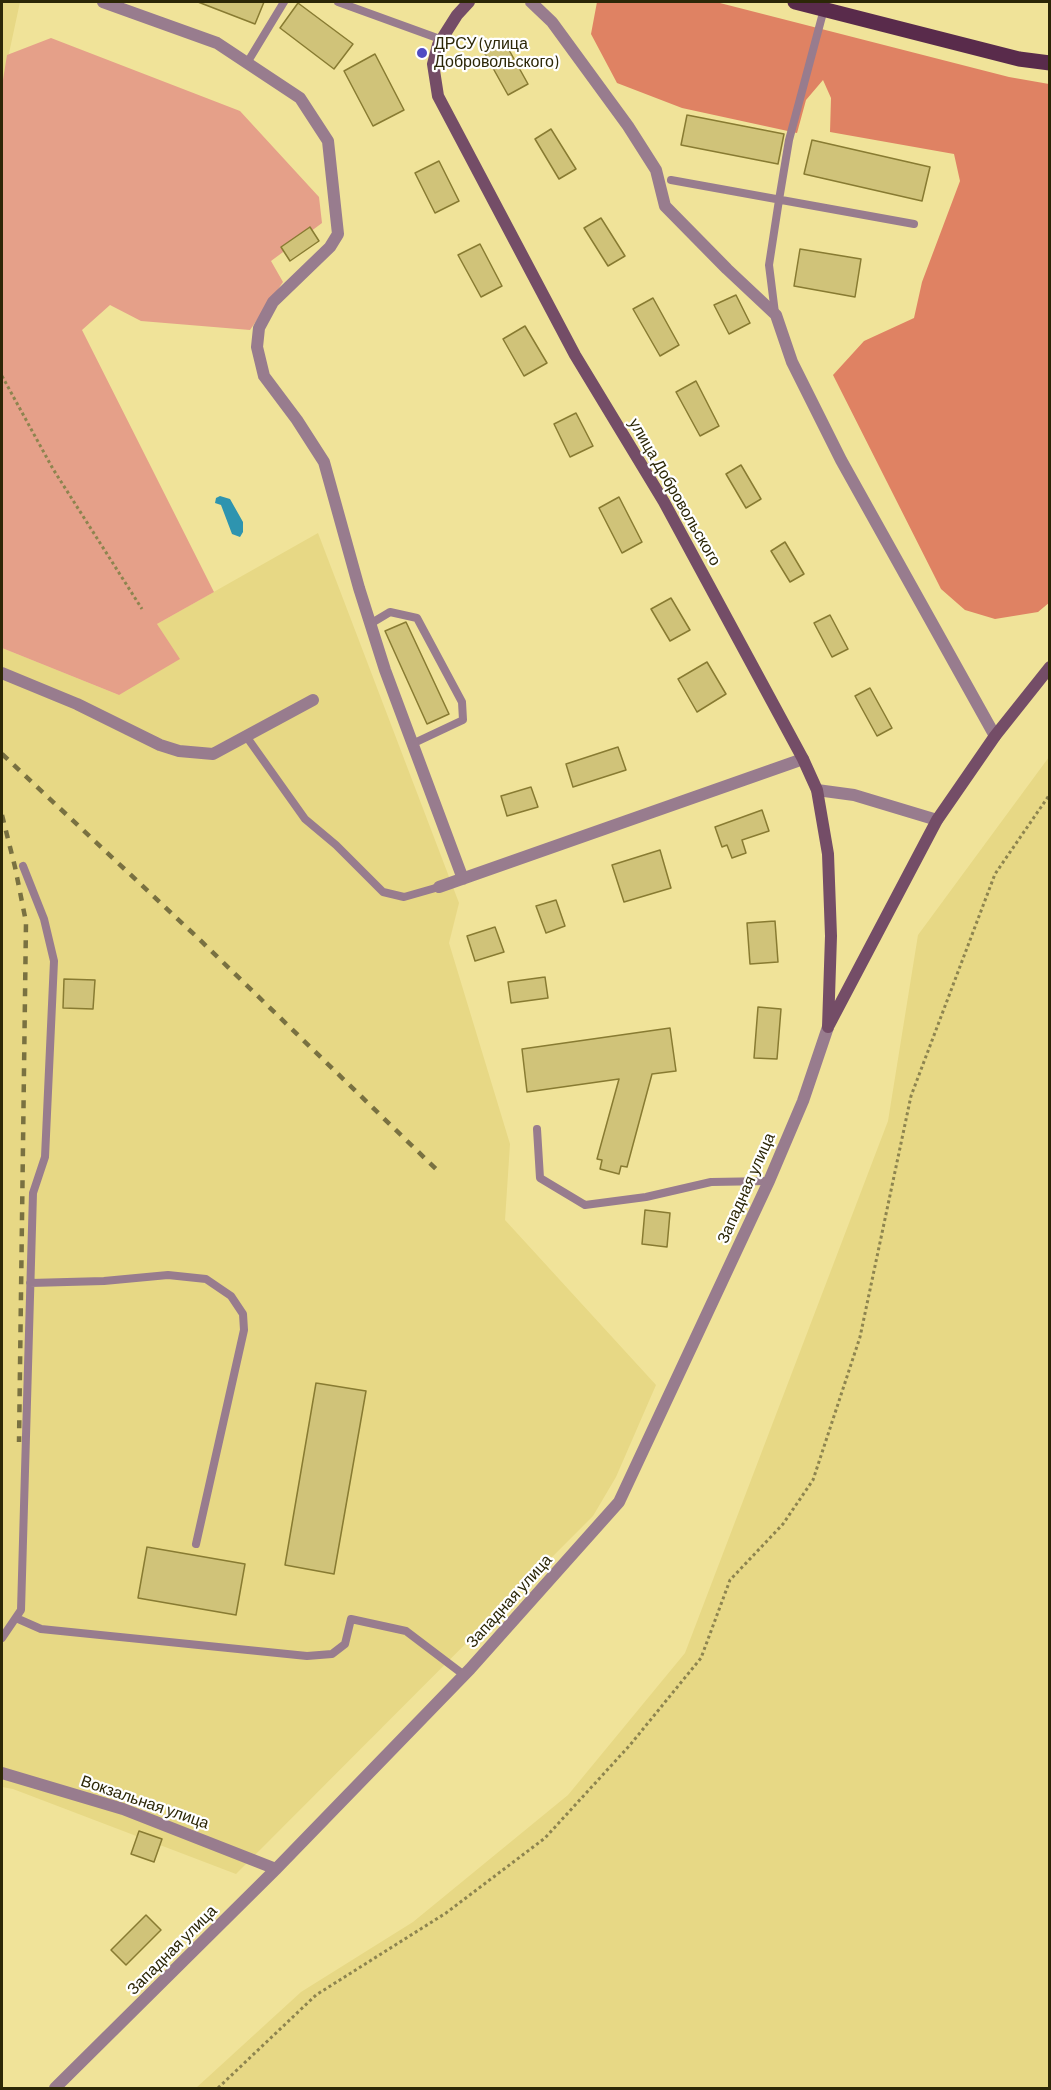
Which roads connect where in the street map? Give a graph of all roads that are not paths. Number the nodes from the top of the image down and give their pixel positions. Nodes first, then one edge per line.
1 (103, 2) edge
2 (284, 2) edge
3 (338, 2) edge
4 (469, 2) edge
5 (531, 2) edge
6 (795, 2) edge
7 (824, 9) junction
8 (440, 39) junction
9 (247, 63) junction
10 (1050, 63) edge
11 (671, 180) dead end
12 (779, 200) junction
13 (914, 224) dead end
14 (776, 315) junction
15 (370, 624) junction
16 (1050, 667) edge
17 (2, 673) edge
18 (313, 700) dead end
19 (246, 736) junction
20 (995, 736) junction
21 (412, 744) junction
22 (804, 759) junction
23 (818, 790) junction
24 (938, 820) junction
25 (23, 866) dead end
26 (463, 879) junction
27 (439, 887) joint
28 (828, 1027) junction
29 (537, 1129) dead end
30 (769, 1181) junction
31 (30, 1283) junction
32 (196, 1544) dead end
33 (16, 1618) junction
34 (2, 1638) edge
35 (464, 1675) junction
36 (2, 1773) edge
37 (276, 1869) junction
38 (55, 2088) edge

1 - 9 street
2 - 9 lane
3 - 8 lane
4 - 8 street, улица Добровольского
5 - 14 street
6 - 7 main road
7 - 10 main road
7 - 12 lane
8 - 22 street, улица Добровольского
9 - 15 street
11 - 12 lane
12 - 13 lane
12 - 14 lane
14 - 20 street
15 - 21 street
15 - 21 lane
16 - 20 street
17 - 19 street
18 - 19 street
19 - 27 lane
20 - 24 street
21 - 26 street
22 - 23 street, улица Добровольского
22 - 26 street
23 - 24 street
23 - 28 street, улица Добровольского
24 - 28 street
25 - 31 lane
26 - 27 street
28 - 30 street, Западная улица
29 - 30 lane
30 - 35 street, Западная улица
31 - 32 lane
31 - 33 lane
33 - 34 lane
33 - 35 lane
35 - 37 street, Западная улица
36 - 37 street, Вокзальная улица
37 - 38 street, Западная улица

